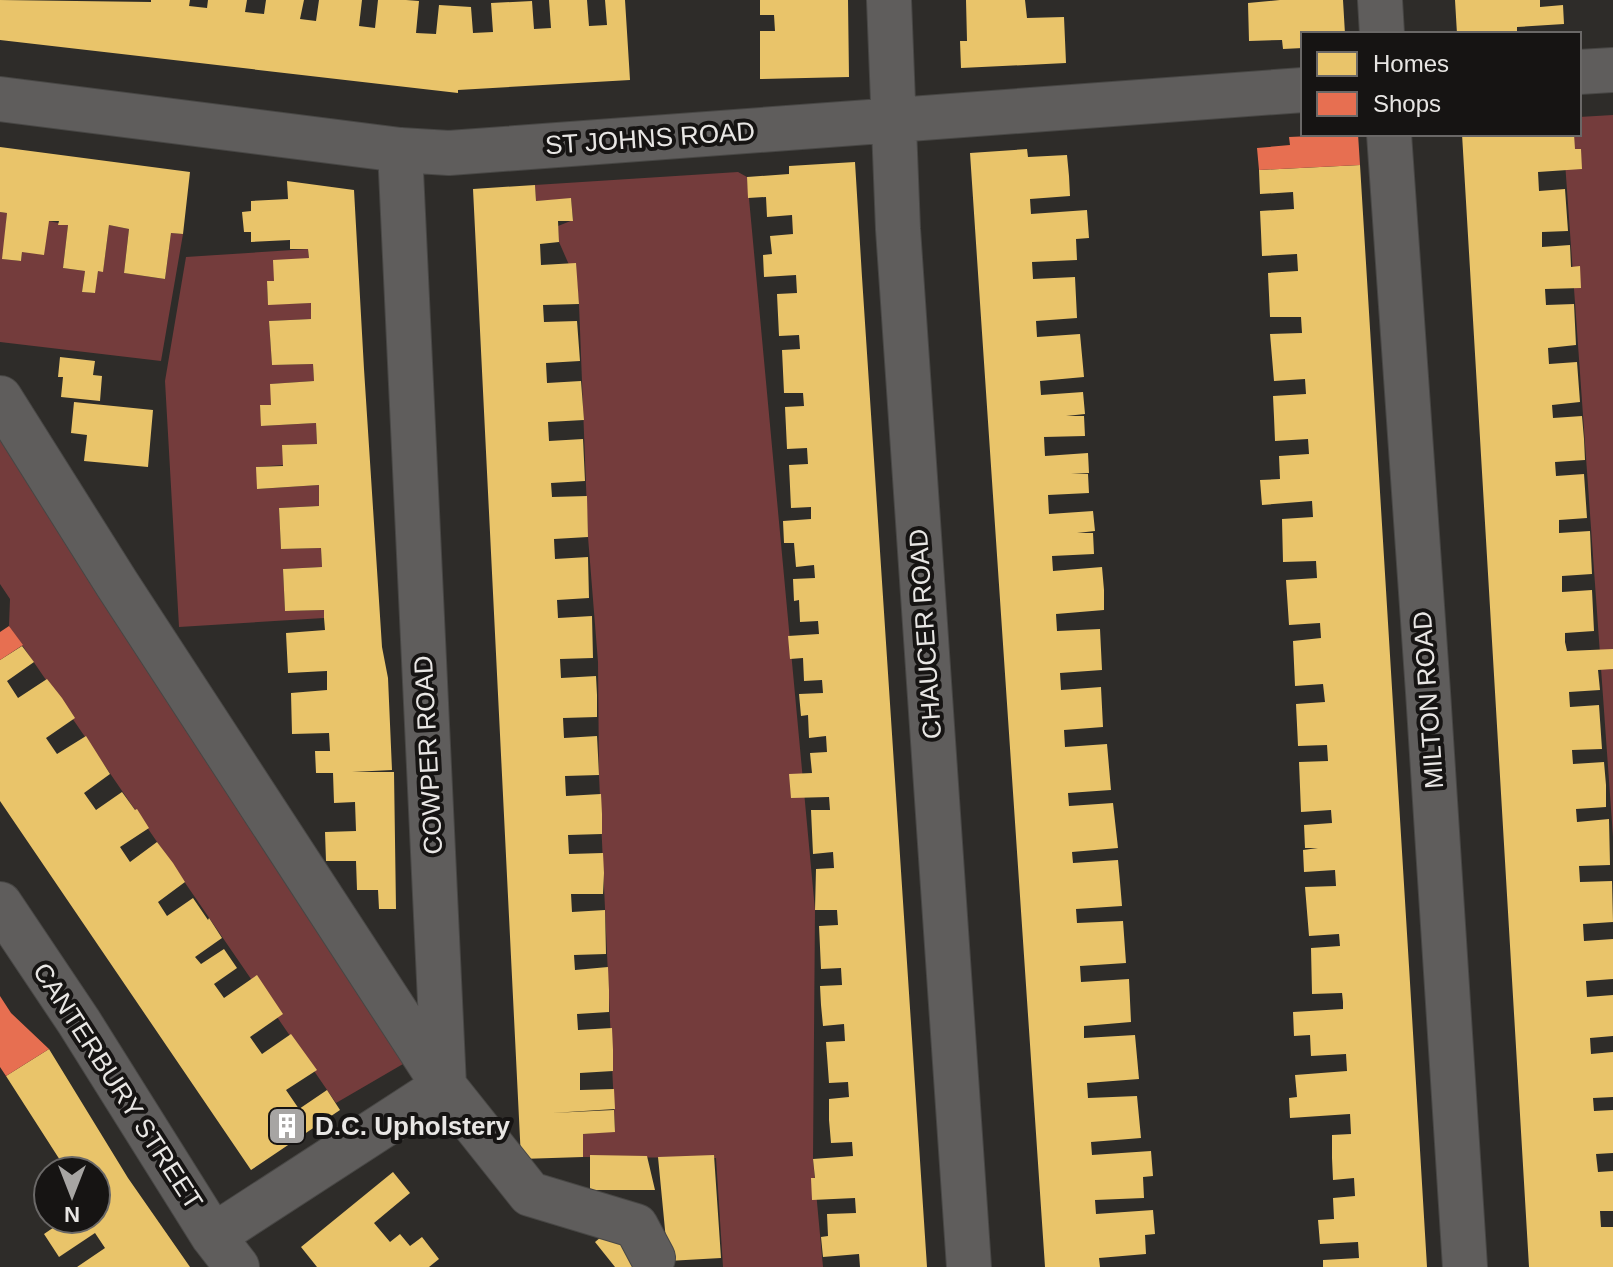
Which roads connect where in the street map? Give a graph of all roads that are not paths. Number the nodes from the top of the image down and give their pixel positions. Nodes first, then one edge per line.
1 (889, 0) edge
2 (1380, 0) edge
3 (1382, 32) edge
4 (1613, 70) edge
5 (1581, 72) edge
6 (1301, 90) edge
7 (0, 99) edge
8 (893, 119) junction
9 (1389, 136) edge
10 (400, 150) junction
11 (0, 398) edge
12 (0, 904) edge
13 (444, 1086) junction
14 (225, 1252) edge
15 (653, 1258) dead end
16 (969, 1267) edge
17 (1465, 1267) edge

1 - 8 street, CHAUCER ROAD
2 - 3 street
4 - 5 street
6 - 8 street, ST JOHNS ROAD
7 - 10 street, ST JOHNS ROAD
8 - 10 street, ST JOHNS ROAD
8 - 16 street, CHAUCER ROAD
9 - 17 street, MILTON ROAD
10 - 13 street, COWPER ROAD
11 - 13 street
12 - 14 street, CANTERBURY STREET
13 - 14 street
13 - 15 street

